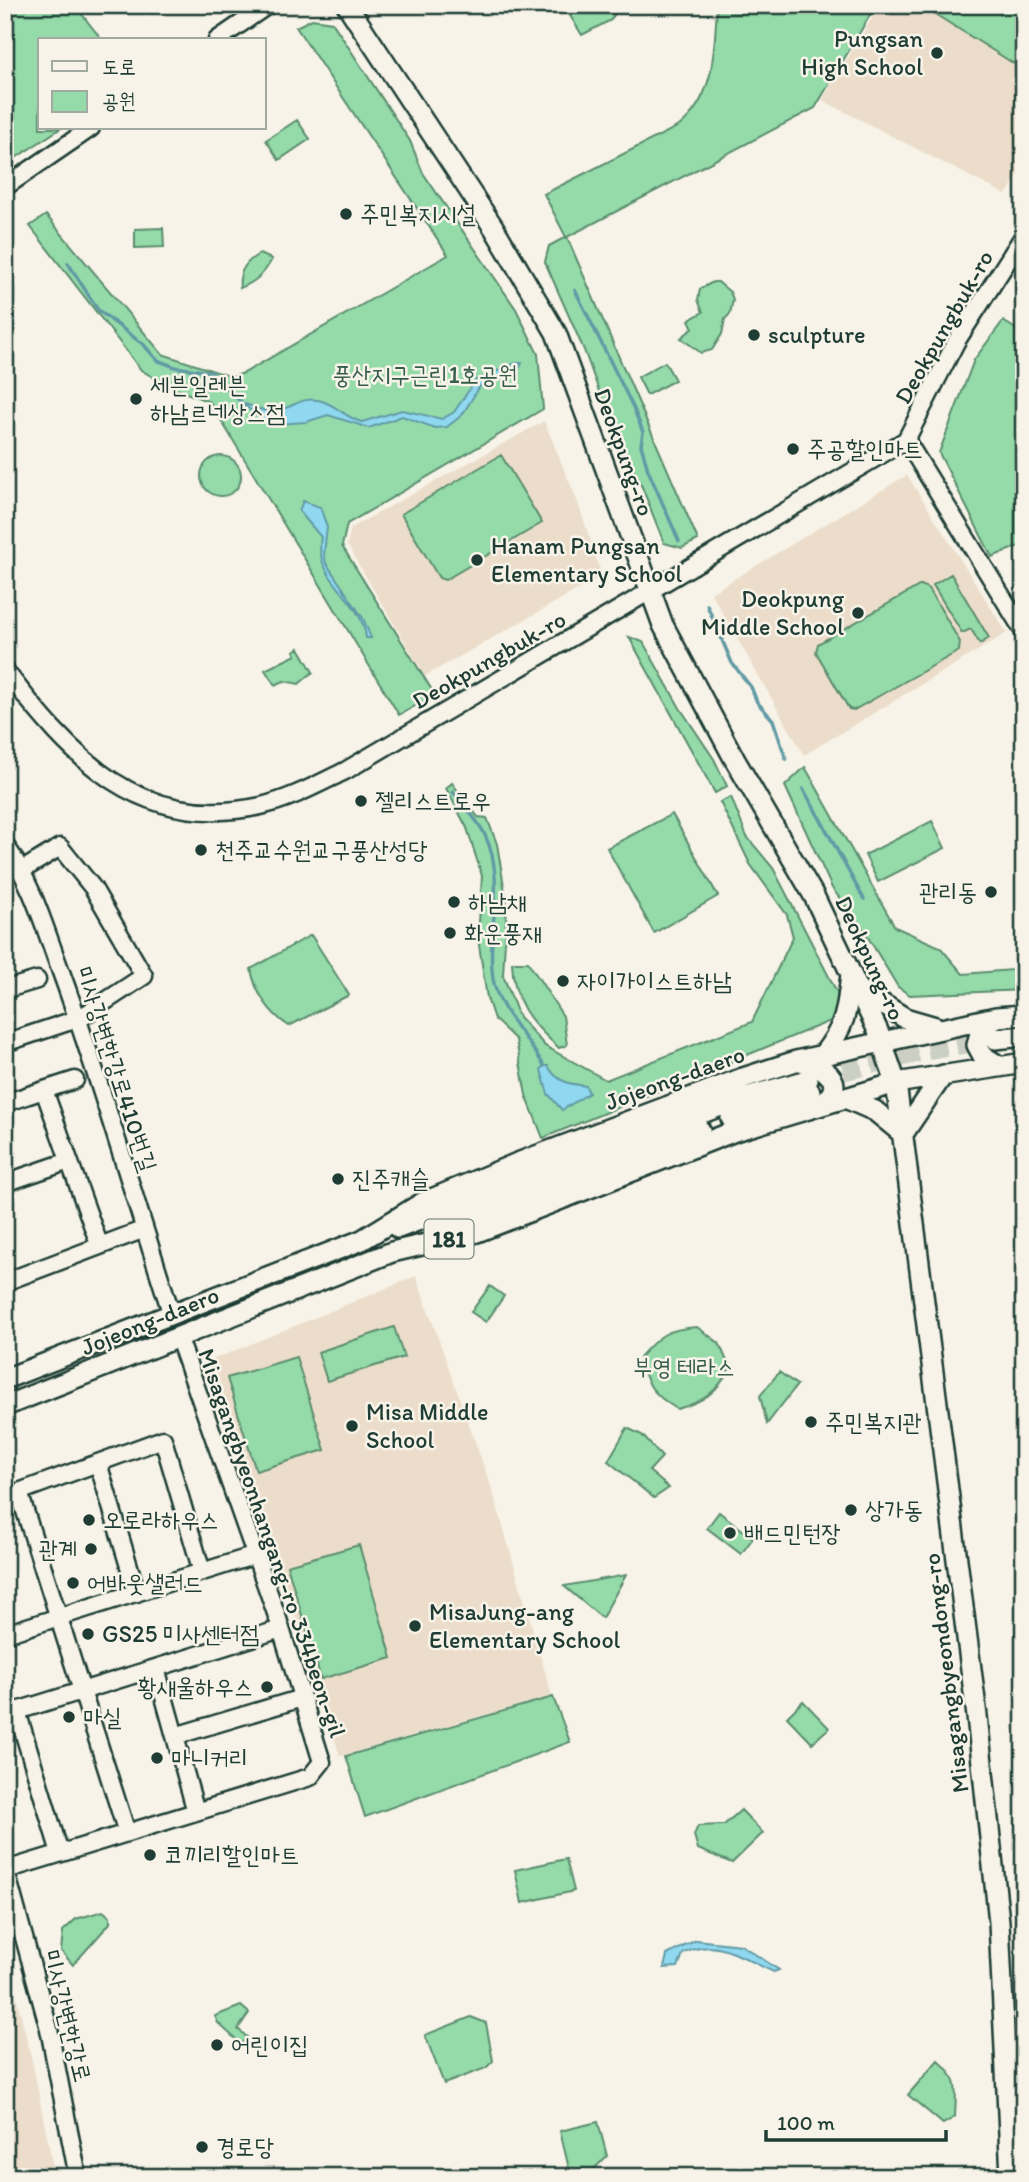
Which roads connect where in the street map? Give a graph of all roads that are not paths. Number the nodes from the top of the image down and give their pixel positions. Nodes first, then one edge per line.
1 (268, 5) edge
2 (347, 5) edge
3 (220, 38) edge
4 (88, 130) edge
5 (5, 187) edge
6 (1024, 234) edge
7 (906, 440) junction
8 (650, 593) junction
9 (1024, 632) edge
10 (5, 670) edge
11 (5, 845) edge
12 (21, 871) junction
13 (37, 980) dead end
14 (855, 981) junction
15 (6, 987) edge
16 (1024, 1015) edge
17 (996, 1017) junction
18 (79, 1018) junction
19 (944, 1028) junction
20 (1024, 1036) edge
21 (5, 1043) edge
22 (883, 1043) junction
23 (1024, 1049) edge
24 (997, 1052) junction
25 (822, 1056) junction
26 (796, 1061) junction
27 (1024, 1063) edge
28 (943, 1075) junction
29 (75, 1080) dead end
30 (896, 1083) junction
31 (44, 1090) junction
32 (813, 1092) junction
33 (843, 1097) junction
34 (5, 1103) edge
35 (903, 1134) junction
36 (68, 1161) junction
37 (5, 1183) edge
38 (142, 1230) junction
39 (362, 1240) junction
40 (99, 1244) junction
41 (5, 1282) edge
42 (171, 1312) junction
43 (178, 1336) junction
44 (5, 1379) edge
45 (5, 1406) edge
46 (98, 1463) junction
47 (12, 1494) edge
48 (256, 1556) junction
49 (202, 1572) junction
50 (137, 1593) junction
51 (60, 1617) junction
52 (281, 1629) junction
53 (5, 1634) edge
54 (156, 1668) junction
55 (83, 1691) junction
56 (302, 1698) junction
57 (175, 1736) junction
58 (196, 1812) junction
59 (127, 1833) junction
60 (60, 1853) junction
61 (6, 1869) edge
62 (78, 2177) edge
63 (1011, 2177) edge

1 - 3 street
2 - 8 main road, Deokpung-ro
4 - 5 street
6 - 7 street, Deokpungbuk-ro
7 - 8 street, Deokpungbuk-ro
7 - 9 street
8 - 10 street, Deokpungbuk-ro
8 - 14 main road, Deokpung-ro
11 - 12 street, 미사강변한강로410번길
12 - 18 street, 미사강변한강로410번길
12 - 18 street
13 - 15 street
14 - 19 main road
14 - 22 main road, Deokpung-ro
14 - 25 main road
16 - 17 main road, Jojeong-daero
17 - 19 main road, Jojeong-daero
17 - 24 main road
18 - 21 street
18 - 38 street, 미사강변한강로410번길
19 - 22 main road, Jojeong-daero
20 - 24 main road, Jojeong-daero
22 - 25 main road, Jojeong-daero / 181
22 - 30 main road, Misagangbyeondong-ro
23 - 24 main road, Jojeong-daero
24 - 27 main road, Jojeong-daero
24 - 28 main road, Jojeong-daero
25 - 26 main road, Jojeong-daero / 181
26 - 32 main road
26 - 39 main road, Jojeong-daero / 181
28 - 30 main road, Jojeong-daero
28 - 35 main road
29 - 31 street
30 - 33 main road, Jojeong-daero / 181
30 - 35 main road, Misagangbyeondong-ro
31 - 34 street
31 - 36 street
32 - 33 main road, Jojeong-daero / 181
32 - 39 main road, Jojeong-daero / 181
32 - 43 main road, Jojeong-daero / 181
33 - 35 main road
35 - 63 main road, Misagangbyeondong-ro
36 - 37 street
36 - 40 street
38 - 40 street
38 - 42 street, 미사강변한강로410번길
39 - 42 main road, Jojeong-daero / 181
40 - 41 street
42 - 44 main road, Jojeong-daero / 181
43 - 45 main road, Jojeong-daero / 181
43 - 48 street, Misagangbyeonhangang-ro 334beon-gil
46 - 47 street
46 - 49 street
46 - 50 street
47 - 51 street
48 - 49 street
48 - 52 street, Misagangbyeonhangang-ro 334beon-gil
49 - 50 street
50 - 51 street
51 - 53 street
51 - 55 street
52 - 54 street
52 - 56 street, Misagangbyeonhangang-ro 334beon-gil
54 - 55 street
54 - 57 street
55 - 59 street
55 - 60 street
56 - 57 street
56 - 58 street, Misagangbyeonhangang-ro 334beon-gil
57 - 58 street
58 - 59 street, Misagangbyeonhangang-ro 334beon-gil
59 - 60 street, Misagangbyeonhangang-ro 334beon-gil
60 - 61 street, Misagangbyeonhangang-ro 334beon-gil
61 - 62 street, 미사강변한강로

